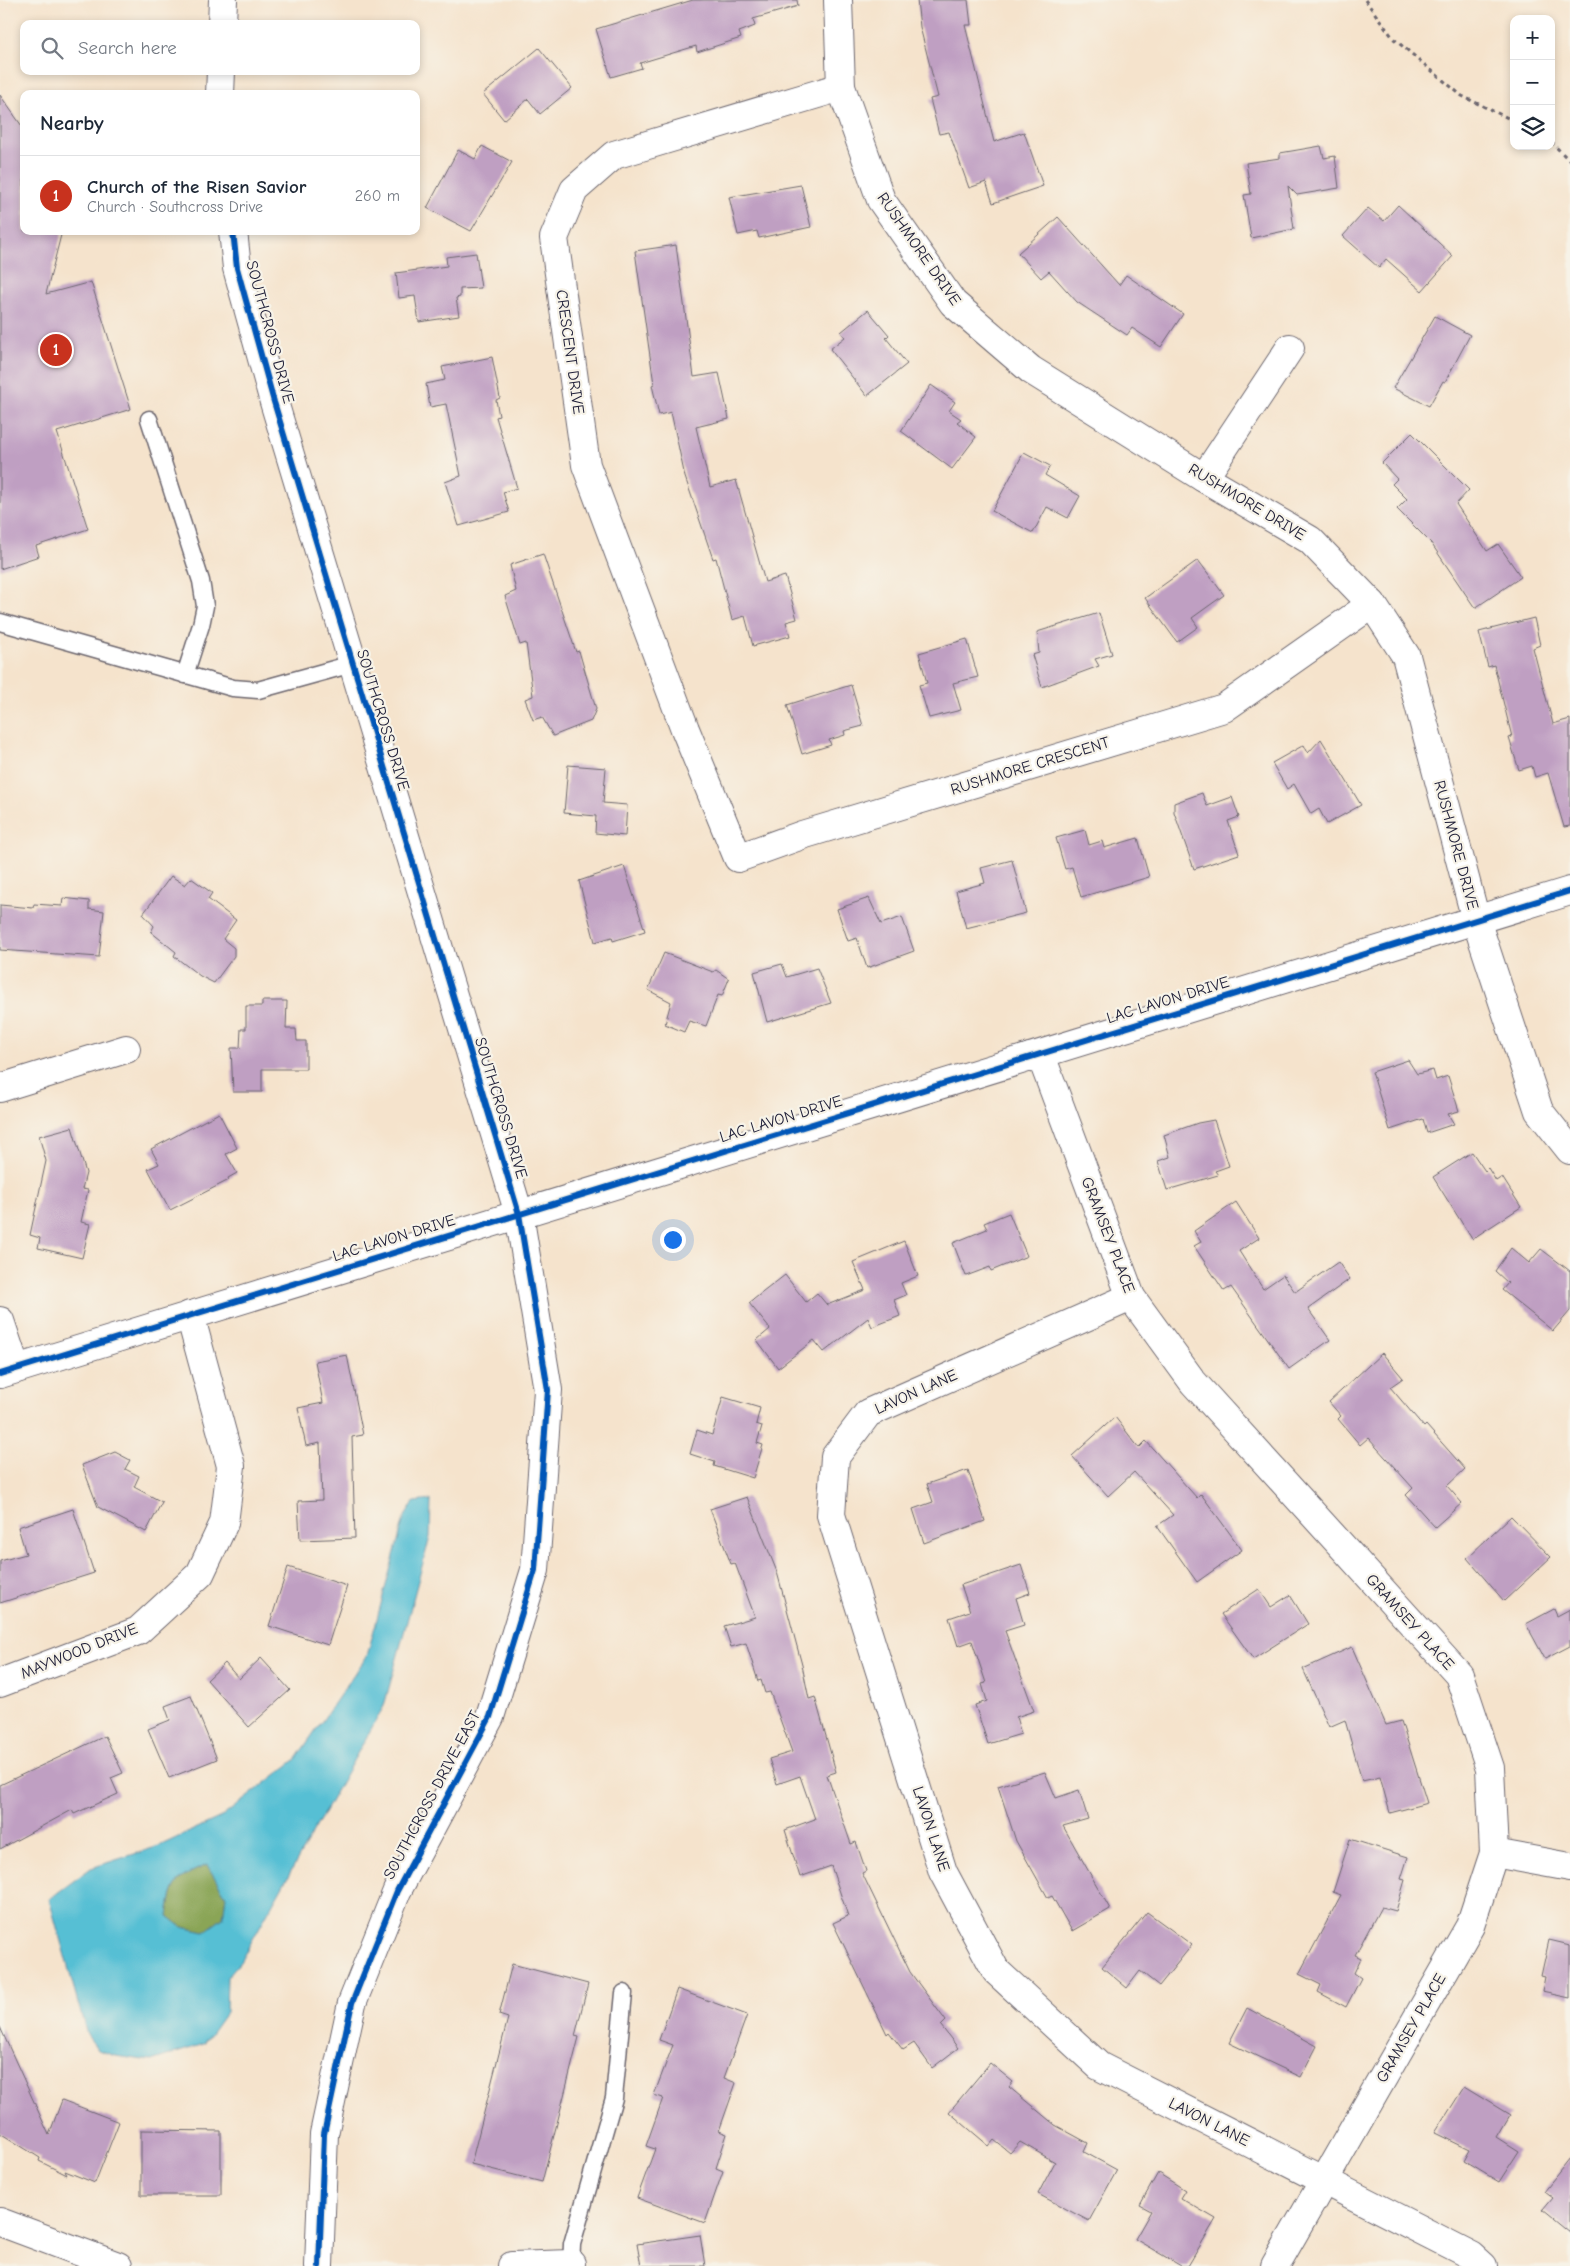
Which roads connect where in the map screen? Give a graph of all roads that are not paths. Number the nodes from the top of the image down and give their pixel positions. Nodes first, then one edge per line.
1 (223, 0) edge
2 (838, 0) edge
3 (222, 20) edge
4 (221, 75) edge
5 (842, 87) junction
6 (220, 90) edge
7 (233, 235) edge
8 (1290, 348) dead end
9 (148, 419) dead end
10 (1204, 478) junction
11 (1372, 604) junction
12 (0, 622) edge
13 (352, 664) junction
14 (185, 674) junction
15 (710, 786) joint
16 (1570, 891) edge
17 (1476, 920) junction
18 (126, 1048) dead end
19 (1030, 1057) junction
20 (0, 1088) edge
21 (1570, 1150) edge
22 (519, 1214) junction
23 (1131, 1297) junction
24 (190, 1315) junction
25 (0, 1321) edge
26 (8, 1371) edge
27 (0, 1683) edge
28 (1494, 1853) junction
29 (1570, 1868) edge
30 (624, 1993) dead end
31 (1324, 2180) junction
32 (0, 2222) edge
33 (571, 2265) edge
34 (118, 2266) edge
35 (319, 2266) edge
36 (512, 2266) edge
37 (1275, 2266) edge
38 (1483, 2266) edge

1 - 3 street
2 - 5 street, RUSHMORE DRIVE
4 - 6 street
5 - 10 street, RUSHMORE DRIVE
5 - 15 street, CRESCENT DRIVE
7 - 13 street, SOUTHCROSS DRIVE
8 - 10 street
9 - 14 lane
10 - 11 street, RUSHMORE DRIVE
11 - 15 street, RUSHMORE CRESCENT
11 - 17 street, RUSHMORE DRIVE
12 - 14 lane
13 - 14 lane
13 - 22 street, SOUTHCROSS DRIVE
16 - 17 street, LAC LAVON DRIVE
17 - 19 street, LAC LAVON DRIVE
17 - 21 street, RUSHMORE DRIVE
18 - 20 street
19 - 22 street, LAC LAVON DRIVE
19 - 23 street, GRAMSEY PLACE
22 - 24 street, LAC LAVON DRIVE
22 - 35 street, SOUTHCROSS DRIVE EAST
23 - 28 street, GRAMSEY PLACE
23 - 31 street, LAVON LANE
24 - 26 street, LAC LAVON DRIVE
24 - 27 street, MAYWOOD DRIVE
25 - 26 street
28 - 29 street
28 - 31 street, GRAMSEY PLACE
30 - 33 lane
31 - 37 street, GRAMSEY PLACE
31 - 38 street, LAVON LANE
32 - 34 street
33 - 36 street

